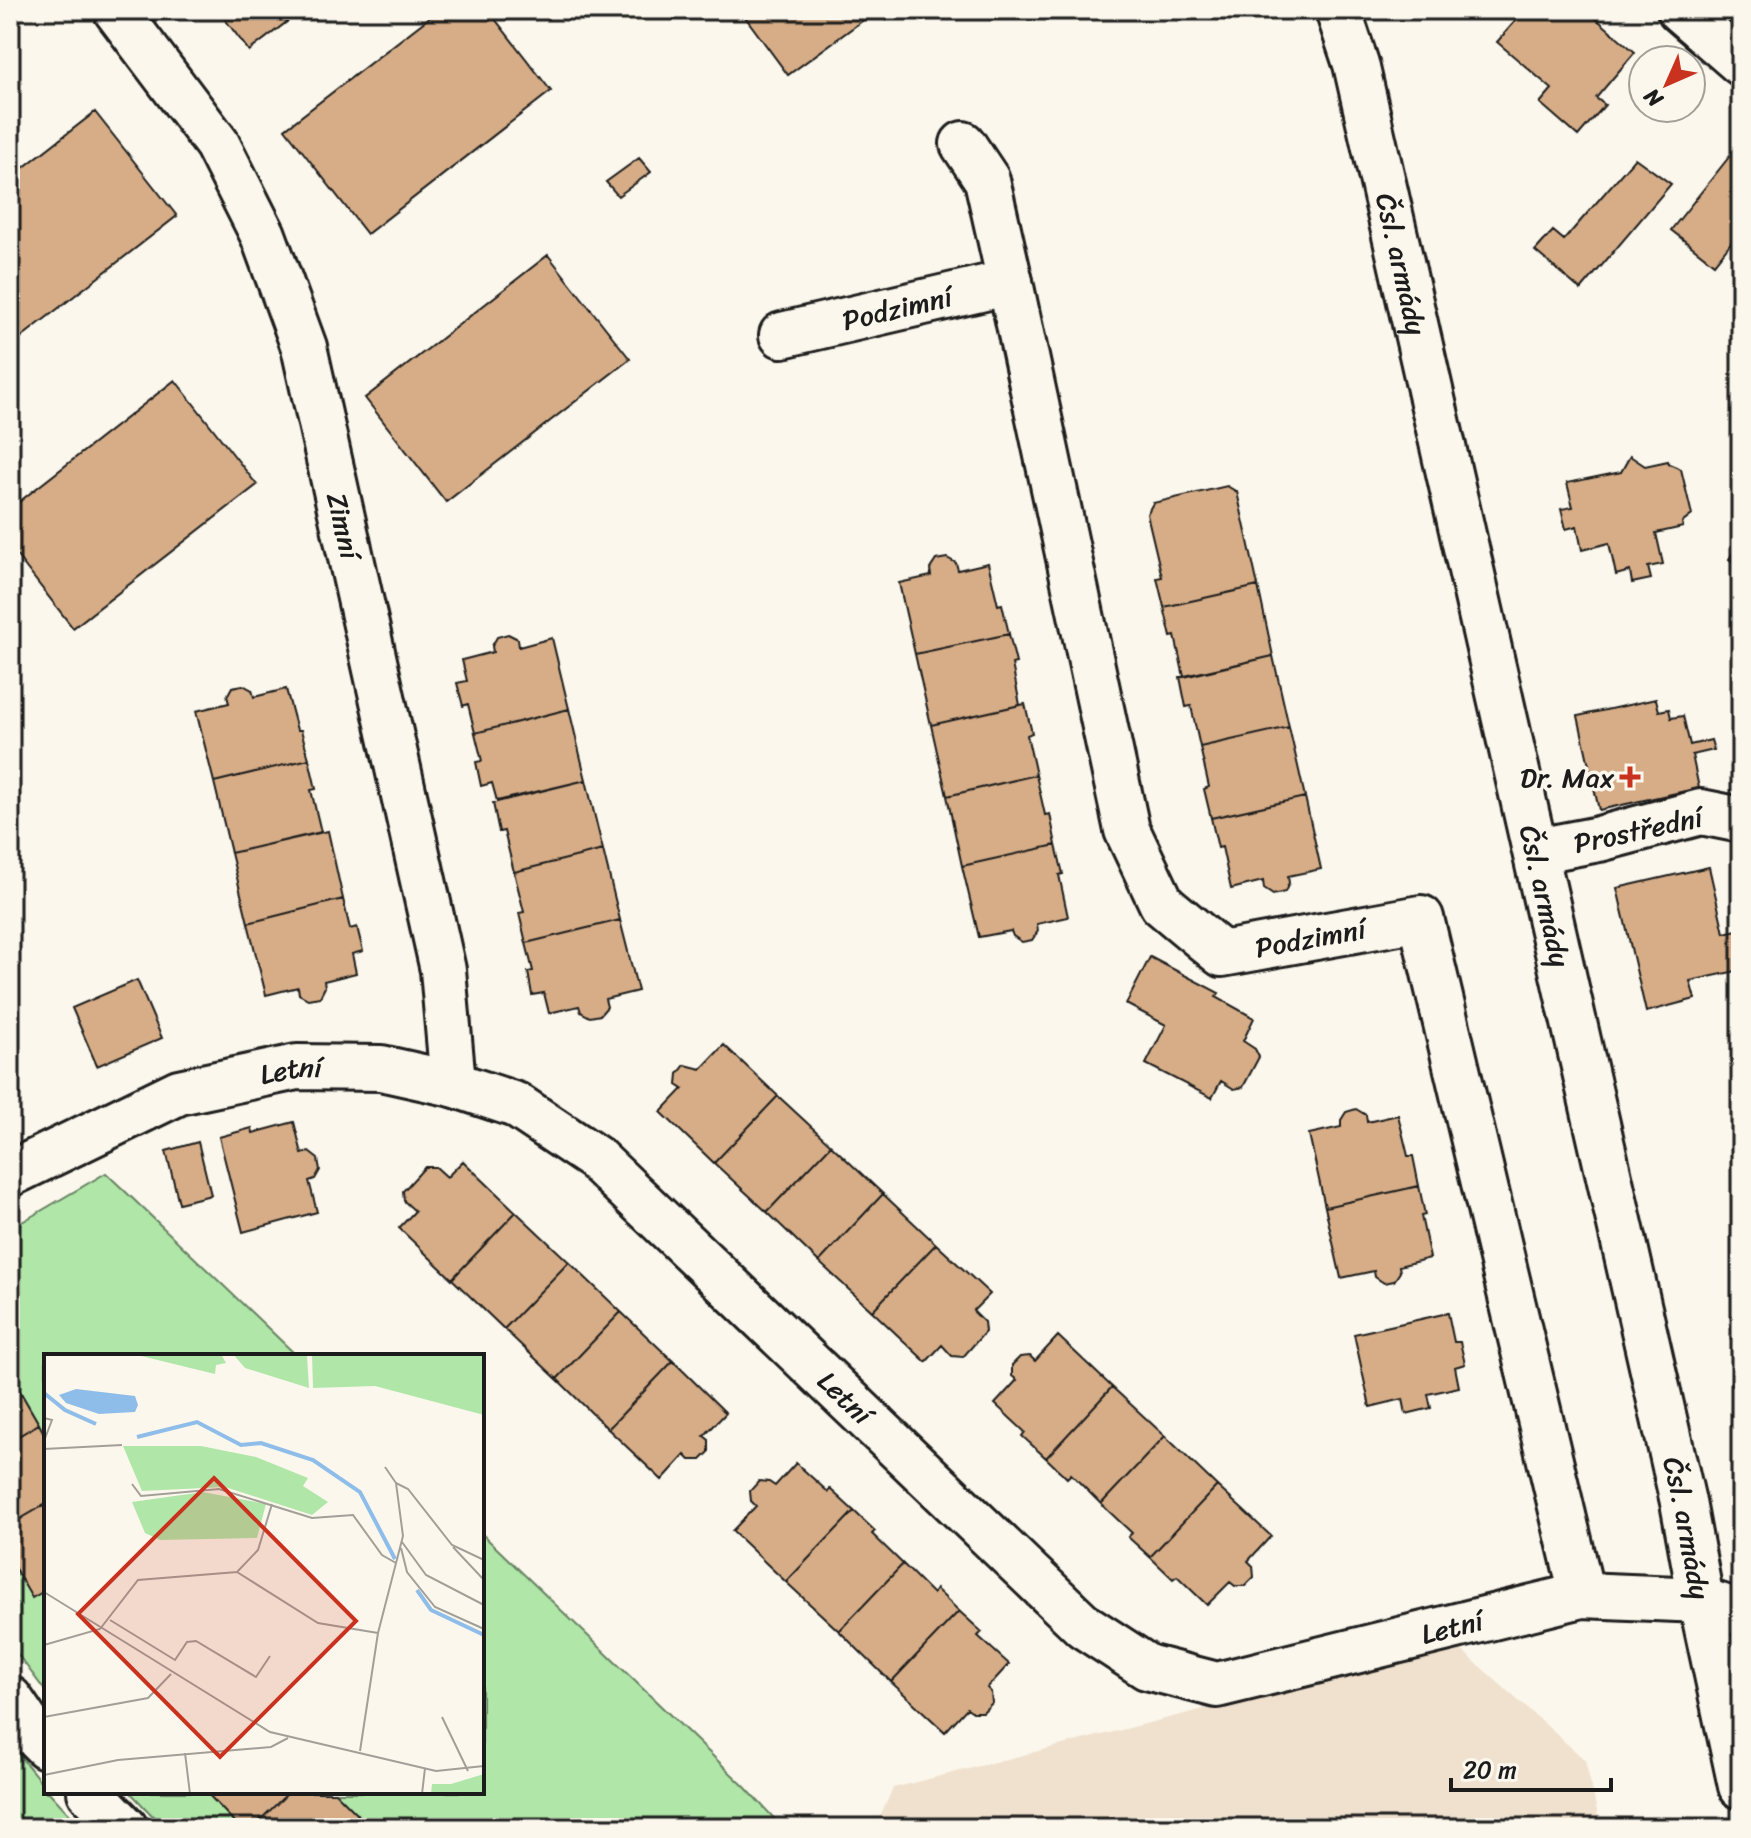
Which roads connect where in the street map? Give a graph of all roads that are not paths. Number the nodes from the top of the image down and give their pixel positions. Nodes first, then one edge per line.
1 (116, 10) edge
2 (1338, 10) edge
3 (1680, 10) edge
4 (1741, 63) edge
5 (963, 144) dead end
6 (1010, 282) junction
7 (782, 335) dead end
8 (1741, 820) edge
9 (1536, 851) junction
10 (453, 1084) junction
11 (10, 1174) edge
12 (1582, 1595) junction
13 (1721, 1607) edge
14 (10, 1699) edge
15 (44, 1744) edge
16 (1741, 1786) edge
17 (92, 1794) edge
18 (125, 1828) edge

1 - 10 street, Zimní
2 - 9 street, Čsl. armády
3 - 4 street
5 - 6 street, Podzimní
6 - 7 street, Podzimní
6 - 12 street, Podzimní
8 - 9 street, Prostřední
9 - 13 street, Čsl. armády
10 - 11 street, Letní
10 - 12 street, Letní
12 - 13 street, Letní
13 - 16 street, Čsl. armády
14 - 15 street
17 - 18 street

